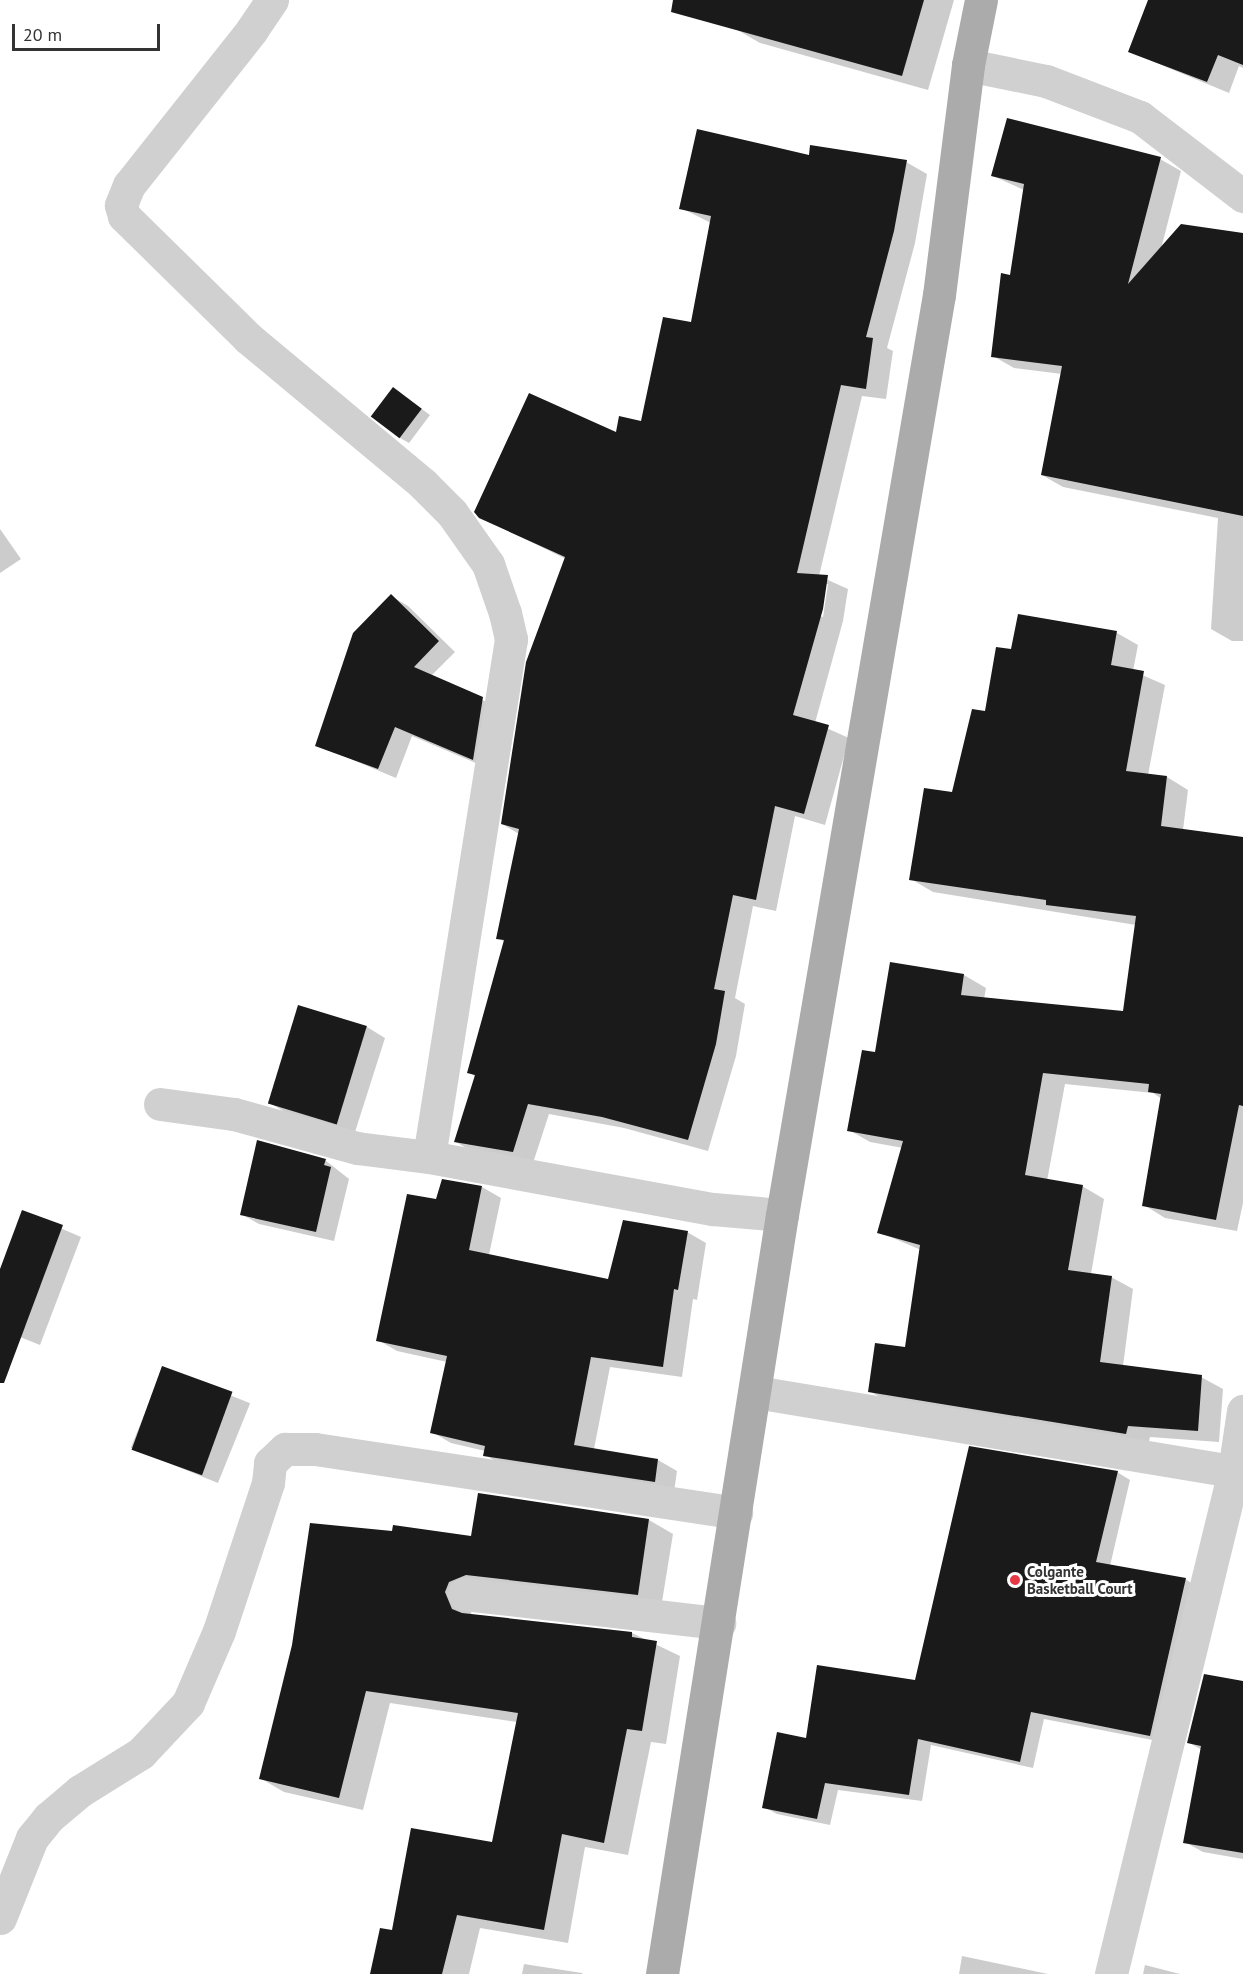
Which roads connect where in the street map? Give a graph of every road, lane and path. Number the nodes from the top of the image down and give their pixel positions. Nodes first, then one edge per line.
1 (272, 0) edge
2 (981, 0) edge
3 (968, 65) junction
4 (1243, 196) edge
5 (160, 1104) dead end
6 (429, 1157) junction
7 (782, 1215) junction
8 (755, 1392) junction
9 (1243, 1411) edge
10 (1234, 1471) junction
11 (736, 1513) junction
12 (464, 1594) dead end
13 (718, 1623) junction
14 (0, 1918) edge
15 (662, 1974) edge
16 (1110, 1974) edge

1 - 6 street
2 - 3 main road
3 - 4 street
3 - 7 main road
5 - 6 street
6 - 7 street
7 - 8 main road
8 - 10 street
8 - 11 main road
9 - 10 street
10 - 16 street
11 - 13 main road
11 - 14 street
12 - 13 street
13 - 15 main road

